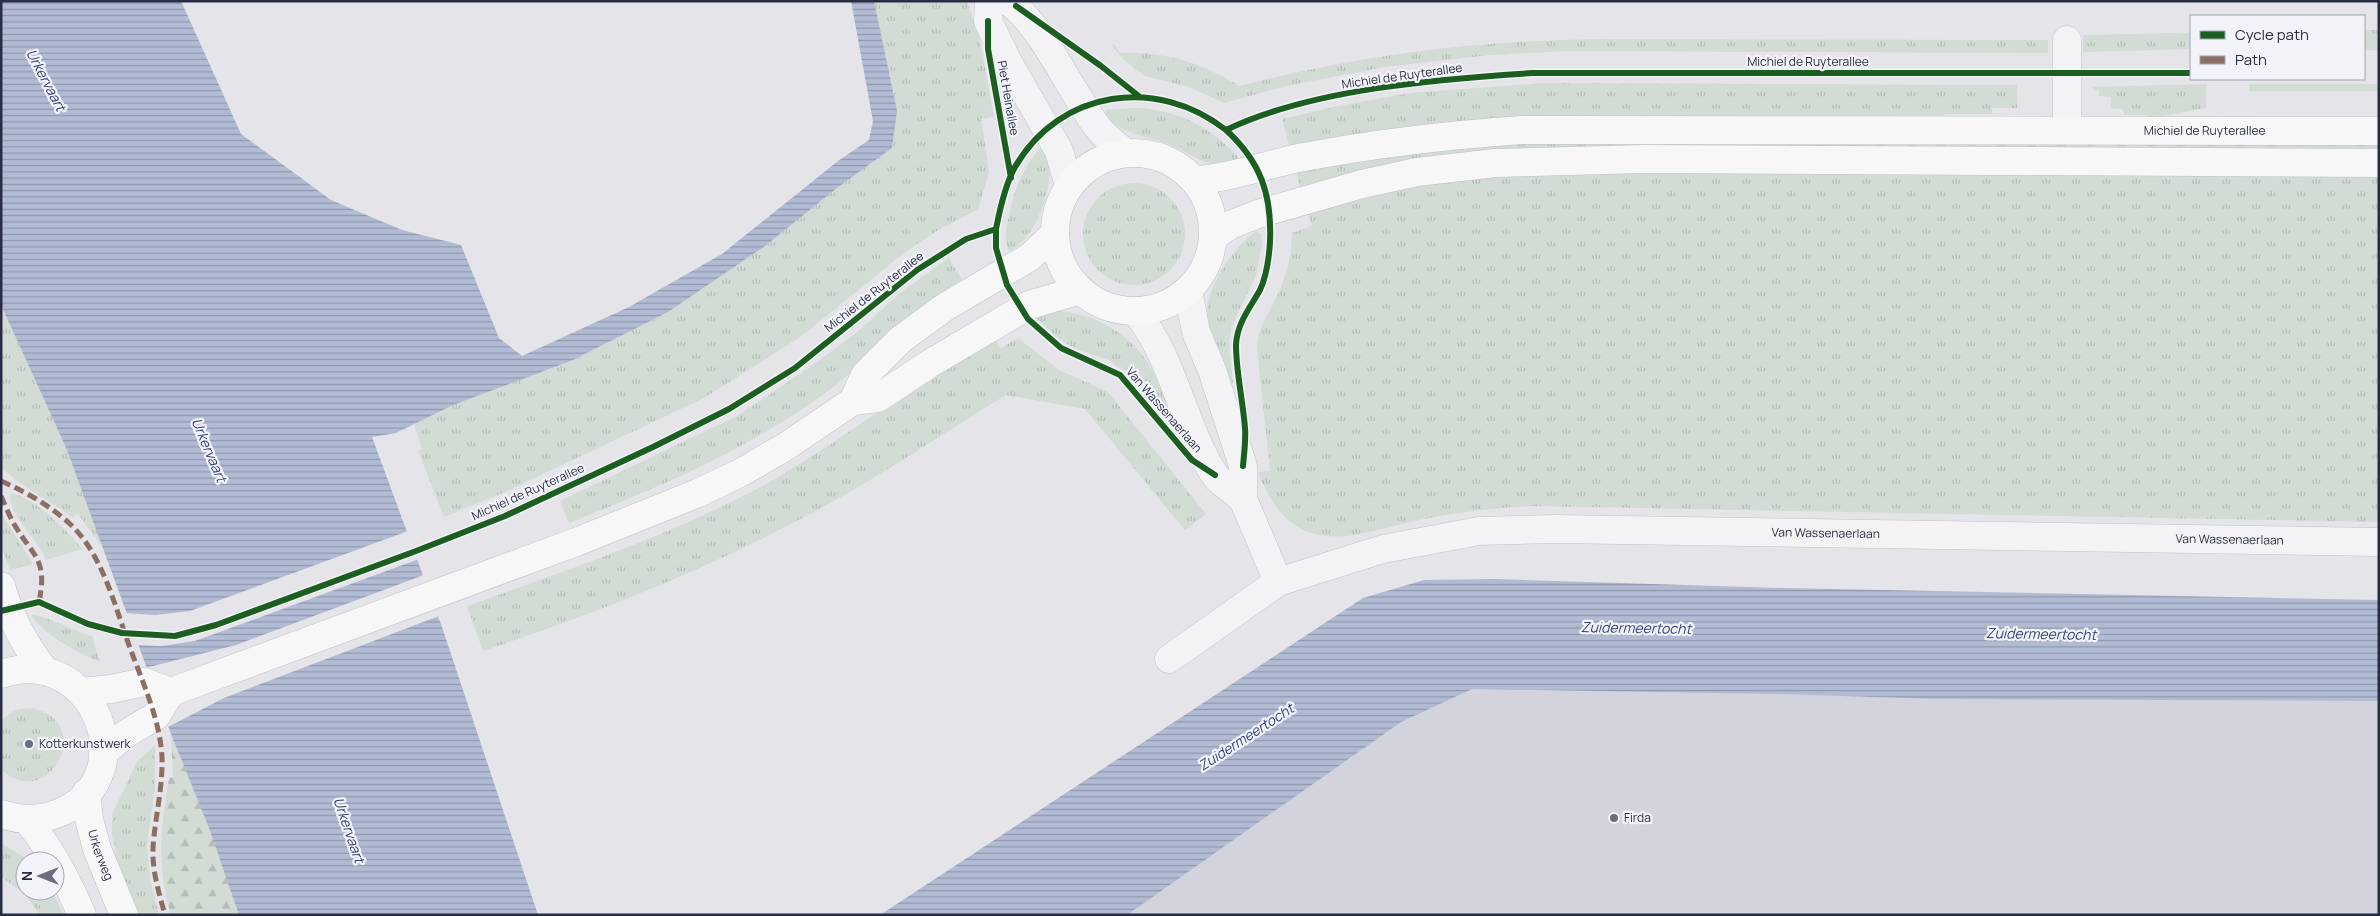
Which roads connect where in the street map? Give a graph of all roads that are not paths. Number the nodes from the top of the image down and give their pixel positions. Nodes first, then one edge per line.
1 (990, 1) edge
2 (1007, 1) edge
3 (2067, 40) dead end
4 (2067, 130) junction
5 (2379, 131) edge
6 (1126, 153) junction
7 (2379, 164) edge
8 (1195, 180) junction
9 (1069, 186) junction
10 (1055, 233) junction
11 (1213, 238) junction
12 (1080, 290) junction
13 (1188, 291) junction
14 (1136, 312) junction
15 (853, 401) junction
16 (1243, 498) junction
17 (2379, 542) edge
18 (1278, 582) junction
19 (1, 586) edge
20 (1169, 659) dead end
21 (45, 671) junction
22 (1, 674) edge
23 (82, 692) junction
24 (171, 692) junction
25 (103, 754) junction
26 (86, 793) junction
27 (14, 817) edge
28 (82, 915) edge
29 (124, 915) edge

1 - 9 street, Piet Heinallee
2 - 6 street
3 - 4 street
4 - 5 main road, Michiel de Ruyterallee
4 - 8 main road, Michiel de Ruyterallee
6 - 8 main road
6 - 9 main road
7 - 11 main road
8 - 11 main road
9 - 10 main road
10 - 12 main road
10 - 15 main road
11 - 13 main road
12 - 14 main road
12 - 15 main road
13 - 14 main road
13 - 16 street, Van Wassenaerlaan
14 - 16 street, Van Wassenaerlaan
15 - 24 main road
16 - 18 street, Van Wassenaerlaan
17 - 18 street, Van Wassenaerlaan
18 - 20 street, Van Wassenaerlaan
19 - 21 main road
21 - 22 main road
21 - 23 main road
23 - 24 main road
23 - 25 main road
24 - 25 main road
25 - 26 main road
26 - 27 main road
26 - 29 main road, Urkerweg
27 - 28 main road

